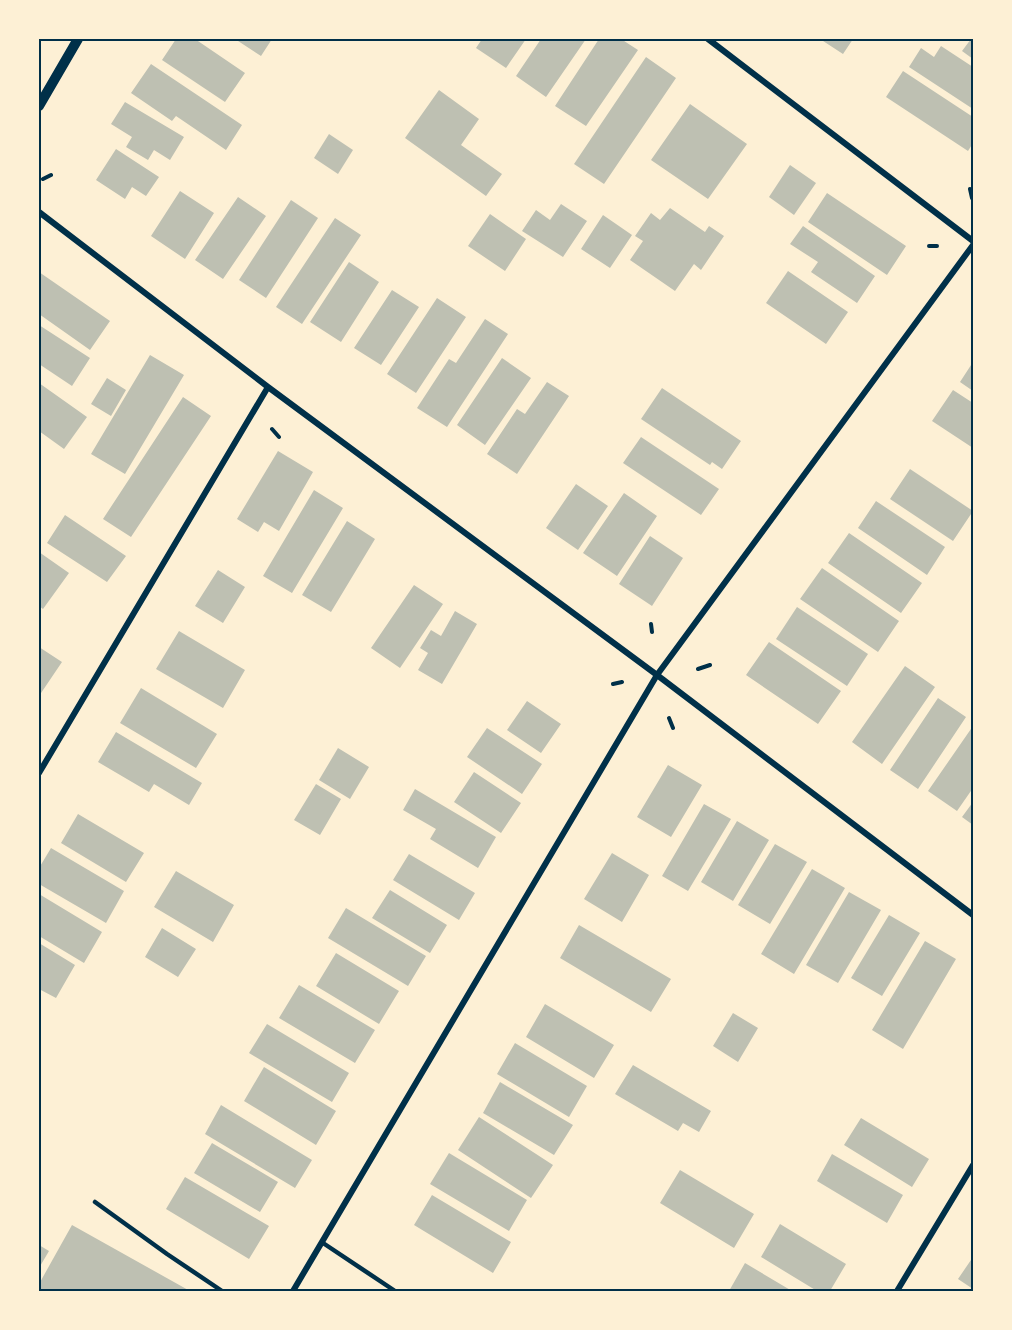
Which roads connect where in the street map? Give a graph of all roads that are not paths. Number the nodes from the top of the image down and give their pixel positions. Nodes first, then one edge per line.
1 (78, 39) edge
2 (708, 39) edge
3 (39, 106) edge
4 (39, 212) edge
5 (973, 243) edge
6 (268, 387) junction
7 (657, 675) junction
8 (39, 773) edge
9 (973, 915) edge
10 (973, 1165) edge
11 (95, 1202) dead end
12 (323, 1243) junction
13 (222, 1291) edge
14 (293, 1291) edge
15 (395, 1291) edge
16 (897, 1291) edge

1 - 3 street
2 - 5 street
4 - 6 street
5 - 7 street
6 - 7 street
6 - 8 street
7 - 9 street
7 - 12 street
10 - 16 street
11 - 13 lane
12 - 14 street
12 - 15 lane

